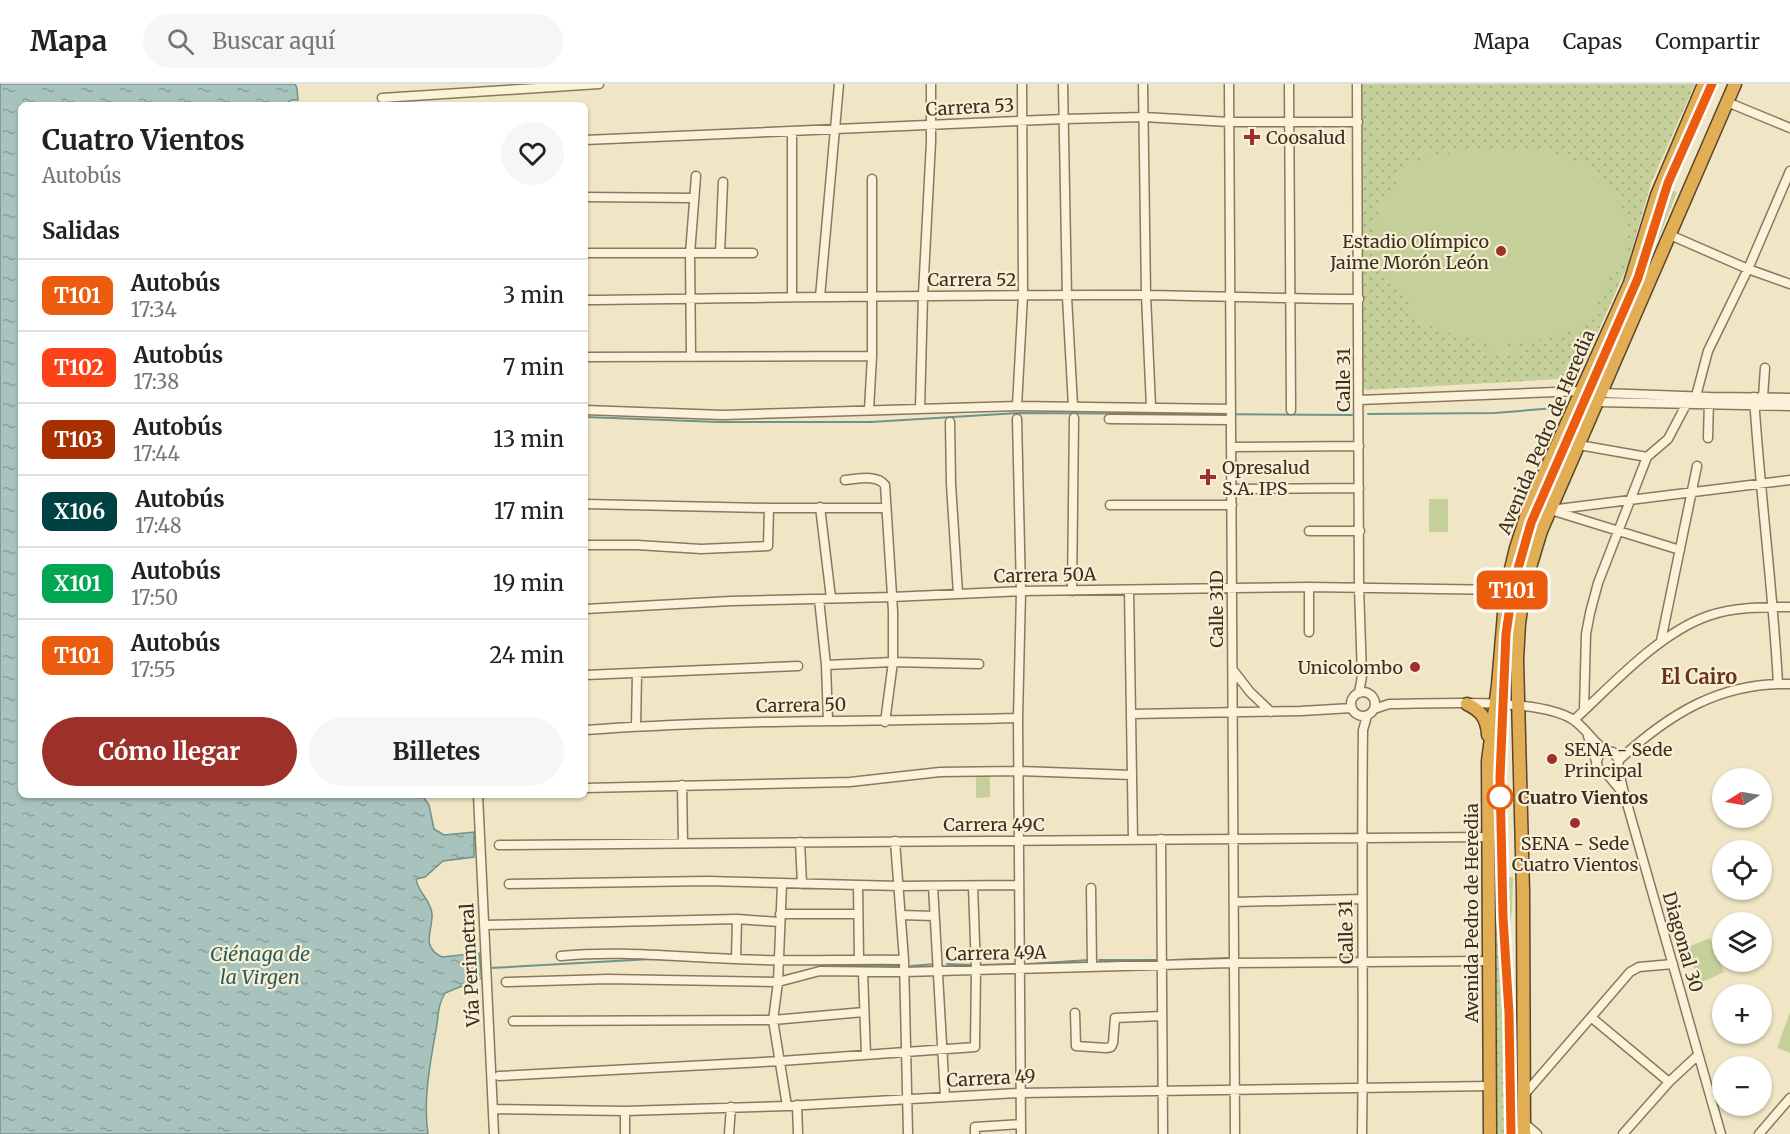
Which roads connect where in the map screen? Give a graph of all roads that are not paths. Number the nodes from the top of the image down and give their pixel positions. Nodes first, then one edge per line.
1 (599, 84) edge
2 (839, 84) edge
3 (931, 84) edge
4 (1022, 84) edge
5 (1063, 84) edge
6 (1143, 84) edge
7 (1229, 84) edge
8 (1289, 84) edge
9 (1357, 84) edge
10 (1704, 84) edge
11 (1735, 84) edge
12 (382, 98) dead end
13 (1727, 102) junction
14 (1144, 117) junction
15 (1064, 119) junction
16 (1024, 121) junction
17 (1229, 122) junction
18 (1289, 122) junction
19 (1358, 122) junction
20 (932, 126) junction
21 (1790, 128) edge
22 (835, 130) junction
23 (792, 131) junction
24 (588, 140) edge
25 (1790, 171) edge
26 (696, 176) dead end
27 (872, 180) dead end
28 (723, 183) dead end
29 (588, 197) edge
30 (694, 198) junction
31 (1670, 236) junction
32 (720, 253) junction
33 (753, 253) dead end
34 (588, 254) edge
35 (690, 254) junction
36 (1748, 269) junction
37 (1790, 284) edge
38 (923, 295) junction
39 (1023, 295) junction
40 (1146, 295) junction
41 (792, 297) junction
42 (820, 297) junction
43 (1067, 297) junction
44 (871, 298) junction
45 (1230, 298) junction
46 (691, 299) junction
47 (1290, 299) junction
48 (1359, 299) junction
49 (588, 300) edge
50 (691, 355) junction
51 (872, 356) junction
52 (588, 357) edge
53 (1765, 368) dead end
54 (1580, 391) junction
55 (1696, 396) junction
56 (1600, 397) junction
57 (1763, 398) junction
58 (1790, 398) edge
59 (1359, 400) junction
60 (1709, 401) junction
61 (1754, 402) junction
62 (1687, 403) junction
63 (1017, 406) junction
64 (1073, 406) junction
65 (1790, 406) edge
66 (1151, 407) junction
67 (1231, 408) junction
68 (920, 409) junction
69 (588, 410) edge
70 (869, 410) junction
71 (1291, 410) dead end
72 (1074, 418) dead end
73 (1017, 419) dead end
74 (1109, 419) dead end
75 (1231, 420) junction
76 (950, 422) dead end
77 (1708, 438) dead end
78 (1579, 445) junction
79 (1359, 446) junction
80 (1231, 447) junction
81 (1647, 457) junction
82 (1697, 466) dead end
83 (845, 480) dead end
84 (1790, 480) edge
85 (1760, 483) junction
86 (1359, 488) junction
87 (1232, 489) junction
88 (1692, 491) junction
89 (1631, 500) junction
90 (588, 504) edge
91 (1110, 505) dead end
92 (1232, 505) junction
93 (820, 507) junction
94 (769, 508) junction
95 (885, 508) junction
96 (1550, 510) junction
97 (1310, 531) dead end
98 (1360, 531) junction
99 (1619, 531) junction
100 (588, 545) edge
101 (1680, 550) junction
102 (1309, 587) junction
103 (1232, 588) junction
104 (1359, 588) junction
105 (1129, 590) junction
106 (1506, 590) junction
107 (1022, 591) junction
108 (1072, 591) junction
109 (958, 594) junction
110 (892, 597) junction
111 (831, 598) junction
112 (819, 599) junction
113 (1774, 607) junction
114 (1790, 607) edge
115 (588, 609) edge
116 (1309, 633) dead end
117 (1662, 641) junction
118 (893, 662) junction
119 (978, 664) dead end
120 (826, 665) junction
121 (798, 666) dead end
122 (1232, 670) junction
123 (637, 674) junction
124 (588, 675) edge
125 (1778, 684) junction
126 (1790, 684) edge
127 (1367, 694) junction
128 (1389, 704) junction
129 (1467, 704) junction
130 (1496, 704) junction
131 (1352, 705) junction
132 (1518, 706) junction
133 (1374, 709) junction
134 (1584, 710) junction
135 (1233, 712) junction
136 (1271, 712) junction
137 (1131, 714) junction
138 (1364, 716) junction
139 (1018, 718) junction
140 (1574, 720) junction
141 (828, 721) junction
142 (885, 722) junction
143 (636, 726) junction
144 (588, 730) edge
145 (1588, 736) junction
146 (1635, 744) junction
147 (1608, 751) junction
148 (1488, 755) junction
149 (1596, 764) junction
150 (1618, 764) junction
151 (1019, 771) junction
152 (1607, 774) junction
153 (1132, 775) junction
154 (682, 785) junction
155 (588, 788) edge
156 (1624, 793) junction
157 (478, 798) edge
158 (1488, 837) junction
159 (1361, 838) junction
160 (1019, 840) junction
161 (1133, 840) junction
162 (1161, 840) junction
163 (1234, 840) junction
164 (895, 841) junction
165 (800, 842) junction
166 (683, 843) junction
167 (499, 845) dead end
168 (509, 884) dead end
169 (782, 884) junction
170 (802, 884) junction
171 (858, 885) junction
172 (1019, 885) junction
173 (899, 886) junction
174 (933, 886) junction
175 (973, 886) junction
176 (1091, 888) dead end
177 (1362, 899) junction
178 (1234, 902) junction
179 (858, 914) junction
180 (901, 915) junction
181 (934, 916) junction
182 (779, 918) junction
183 (736, 919) junction
184 (484, 925) junction
185 (561, 956) dead end
186 (736, 959) junction
187 (780, 959) junction
188 (859, 959) junction
189 (904, 960) junction
190 (1489, 961) junction
191 (1234, 963) junction
192 (1363, 963) junction
193 (1673, 964) junction
194 (1162, 965) junction
195 (1092, 967) junction
196 (1021, 969) junction
197 (976, 970) junction
198 (939, 971) junction
199 (863, 972) junction
200 (904, 972) junction
201 (506, 982) dead end
202 (778, 982) junction
203 (864, 1012) junction
204 (1075, 1013) dead end
205 (1162, 1016) junction
206 (1592, 1018) junction
207 (513, 1020) dead end
208 (773, 1020) junction
209 (942, 1049) junction
210 (906, 1052) junction
211 (866, 1055) junction
212 (1698, 1055) junction
213 (781, 1062) junction
214 (499, 1076) dead end
215 (1669, 1082) junction
216 (1490, 1086) junction
217 (1363, 1087) junction
218 (1235, 1088) junction
219 (1163, 1089) junction
220 (1020, 1093) junction
221 (1524, 1096) junction
222 (945, 1097) junction
223 (1790, 1098) edge
224 (908, 1099) junction
225 (792, 1106) junction
226 (731, 1107) junction
227 (493, 1109) junction
228 (625, 1111) junction
229 (1021, 1124) junction
230 (1524, 1129) edge
231 (975, 1130) edge
232 (494, 1134) edge
233 (625, 1134) edge
234 (729, 1134) edge
235 (798, 1134) edge
236 (908, 1134) edge
237 (1021, 1134) edge
238 (1163, 1134) edge
239 (1235, 1134) edge
240 (1362, 1134) edge
241 (1490, 1134) edge
242 (1537, 1134) edge
243 (1623, 1134) edge
244 (1721, 1134) edge
245 (1760, 1134) edge

1 - 12 street
2 - 22 street
3 - 20 street
4 - 16 street
5 - 15 street
6 - 14 street
7 - 17 street, Calle 31D
8 - 18 street
9 - 19 street, Calle 31
10 - 54 highway, Avenida Pedro de Heredia
11 - 13 highway, Avenida Pedro de Heredia
13 - 21 street
13 - 31 highway, Avenida Pedro de Heredia
14 - 15 street, Carrera 53
14 - 17 street, Carrera 53
14 - 40 street
15 - 16 street, Carrera 53
15 - 43 street
16 - 20 street, Carrera 53
16 - 39 street
17 - 18 street, Carrera 53
17 - 45 street, Calle 31D
18 - 19 street, Carrera 53
18 - 47 street
19 - 48 street, Calle 31
20 - 22 street, Carrera 53
20 - 38 street
22 - 23 street, Carrera 53
22 - 42 street
23 - 24 street, Carrera 53
23 - 41 street
25 - 36 street
26 - 30 street
27 - 44 street
28 - 32 street
29 - 30 street
30 - 35 street
31 - 36 street
31 - 56 highway, Avenida Pedro de Heredia
32 - 33 street
32 - 35 street
34 - 35 street
35 - 46 street
36 - 37 street
36 - 55 street
38 - 39 street, Carrera 52
38 - 44 street, Carrera 52
38 - 68 street
39 - 43 street, Carrera 52
39 - 63 street
40 - 43 street, Carrera 52
40 - 45 street, Carrera 52
40 - 66 street
41 - 42 street, Carrera 52
41 - 46 street, Carrera 52
42 - 44 street, Carrera 52
43 - 64 street
44 - 51 street
45 - 47 street, Carrera 52
45 - 67 street, Calle 31D
46 - 49 street, Carrera 52
46 - 50 street
47 - 48 street, Carrera 52
47 - 71 street
48 - 59 street, Calle 31
50 - 51 street
50 - 52 street
51 - 70 street
53 - 57 street
54 - 59 street
54 - 106 highway, Avenida Pedro de Heredia
55 - 56 street
55 - 60 street
55 - 62 street
56 - 62 street
56 - 78 highway, Avenida Pedro de Heredia
57 - 58 street
57 - 61 street
59 - 79 street, Calle 31
60 - 61 street
60 - 62 street
60 - 77 street
61 - 65 street
61 - 85 street
62 - 81 street
63 - 64 street
63 - 68 street
64 - 66 street
66 - 67 street
67 - 75 street, Calle 31D
68 - 70 street
69 - 70 street
72 - 108 street
73 - 107 street
74 - 75 street
75 - 80 street, Calle 31D
76 - 109 street
78 - 81 street
78 - 96 highway, Avenida Pedro de Heredia
79 - 80 street
79 - 86 street, Calle 31
80 - 87 street, Calle 31D
81 - 89 street
82 - 88 street
83 - 95 street
84 - 85 street
85 - 88 street
85 - 113 street
86 - 87 street
86 - 98 street, Calle 31
87 - 92 street, Calle 31D
88 - 89 street
88 - 101 street
89 - 96 street
89 - 99 street
90 - 94 street
91 - 92 street
92 - 103 street, Calle 31D
93 - 94 street
93 - 95 street
93 - 111 street
94 - 100 street
95 - 110 street
96 - 99 street
96 - 132 highway, Avenida Pedro de Heredia
97 - 98 street
98 - 104 street, Calle 31
99 - 101 street
99 - 134 street
101 - 117 street
102 - 103 street, Carrera 50A
102 - 104 street, Carrera 50A
102 - 116 street
103 - 105 street, Carrera 50A
103 - 122 street, Calle 31D
104 - 106 street, Carrera 50A
104 - 127 street, Calle 31
105 - 108 street, Carrera 50A
105 - 137 street
106 - 130 highway, Avenida Pedro de Heredia
107 - 108 street, Carrera 50A
107 - 109 street, Carrera 50A
107 - 139 street
109 - 110 street, Carrera 50A
110 - 111 street, Carrera 50A
110 - 118 street
111 - 112 street, Carrera 50A
112 - 115 street, Carrera 50A
112 - 120 street
113 - 114 street
113 - 117 street
113 - 125 street
117 - 134 street
118 - 119 street
118 - 120 street
118 - 142 street
120 - 141 street
121 - 123 street
122 - 135 street, Calle 31D
122 - 136 street
123 - 124 street
123 - 143 street
125 - 126 street
125 - 146 street
127 - 128 street
127 - 131 street
127 - 133 street, Calle 31
128 - 129 street
128 - 133 street
129 - 130 street
129 - 148 highway
130 - 132 street
130 - 148 highway, Avenida Pedro de Heredia
131 - 136 street
131 - 138 street
132 - 140 street
132 - 221 highway, Avenida Pedro de Heredia
133 - 138 street
134 - 140 street
135 - 136 street
135 - 137 street
135 - 163 street, Calle 31D
137 - 153 street
138 - 159 street, Calle 31
139 - 142 street, Carrera 50
139 - 151 street
140 - 145 street
141 - 142 street, Carrera 50
141 - 143 street, Carrera 50
143 - 144 street, Carrera 50
145 - 147 street
145 - 149 street
146 - 147 street
146 - 150 street
147 - 149 street
147 - 150 street
148 - 158 highway, Avenida Pedro de Heredia
149 - 152 street
150 - 152 street
150 - 156 street, Diagonal 30
151 - 153 street
151 - 154 street
151 - 160 street
152 - 156 street, Diagonal 30
153 - 161 street
154 - 155 street
154 - 166 street
156 - 193 street, Diagonal 30
157 - 184 street, Vía Perimetral
158 - 159 street, Carrera 49C
158 - 190 highway, Avenida Pedro de Heredia
159 - 163 street, Carrera 49C
159 - 177 street, Calle 31
160 - 161 street, Carrera 49C
160 - 164 street, Carrera 49C
160 - 172 street
161 - 162 street, Carrera 49C
162 - 163 street, Carrera 49C
162 - 194 street
163 - 178 street, Calle 31D
164 - 165 street, Carrera 49C
164 - 173 street
165 - 166 street, Carrera 49C
165 - 170 street
166 - 167 street, Carrera 49C
168 - 169 street
169 - 170 street
169 - 182 street
170 - 171 street
171 - 173 street
171 - 179 street
172 - 175 street
172 - 196 street
173 - 174 street
173 - 180 street
174 - 175 street
174 - 181 street
175 - 197 street
176 - 195 street
177 - 178 street
177 - 192 street, Calle 31
178 - 191 street, Calle 31D
179 - 182 street
179 - 188 street
180 - 181 street
180 - 189 street
181 - 198 street
182 - 183 street
182 - 187 street
183 - 184 street
183 - 186 street
184 - 227 street, Vía Perimetral
185 - 186 street
186 - 187 street
187 - 188 street
187 - 202 street
188 - 189 street
189 - 200 street
190 - 192 street, Carrera 49A
190 - 216 highway, Avenida Pedro de Heredia
191 - 192 street, Carrera 49A
191 - 194 street, Carrera 49A
191 - 218 street, Calle 31D
192 - 217 street, Calle 31
193 - 206 street
193 - 212 street, Diagonal 30
194 - 195 street, Carrera 49A
194 - 205 street
195 - 196 street, Carrera 49A
196 - 197 street, Carrera 49A
196 - 220 street
197 - 198 street, Carrera 49A
197 - 209 street
198 - 200 street, Carrera 49A
198 - 209 street
199 - 200 street, Carrera 49A
199 - 202 street, Carrera 49A
199 - 203 street
200 - 210 street
201 - 202 street, Carrera 49A
202 - 208 street
203 - 208 street
203 - 211 street
204 - 205 street
205 - 219 street
206 - 215 street
206 - 221 street
207 - 208 street
208 - 213 street
209 - 210 street
209 - 222 street
210 - 211 street
210 - 224 street
211 - 213 street
212 - 215 street
212 - 244 street, Diagonal 30
213 - 214 street
213 - 225 street
215 - 243 street
216 - 217 street, Carrera 49
216 - 241 highway, Avenida Pedro de Heredia
217 - 218 street, Carrera 49
217 - 240 street, Calle 31
218 - 219 street, Carrera 49
218 - 239 street, Calle 31D
219 - 220 street, Carrera 49
219 - 238 street
220 - 222 street, Carrera 49
220 - 229 street
221 - 230 highway, Avenida Pedro de Heredia
222 - 224 street, Carrera 49
223 - 245 street
224 - 225 street, Carrera 49
224 - 236 street
225 - 226 street, Carrera 49
225 - 235 street
226 - 228 street, Carrera 49
226 - 234 street
227 - 228 street, Carrera 49
227 - 232 street, Vía Perimetral
228 - 233 street
229 - 231 street
229 - 237 street
230 - 242 street

